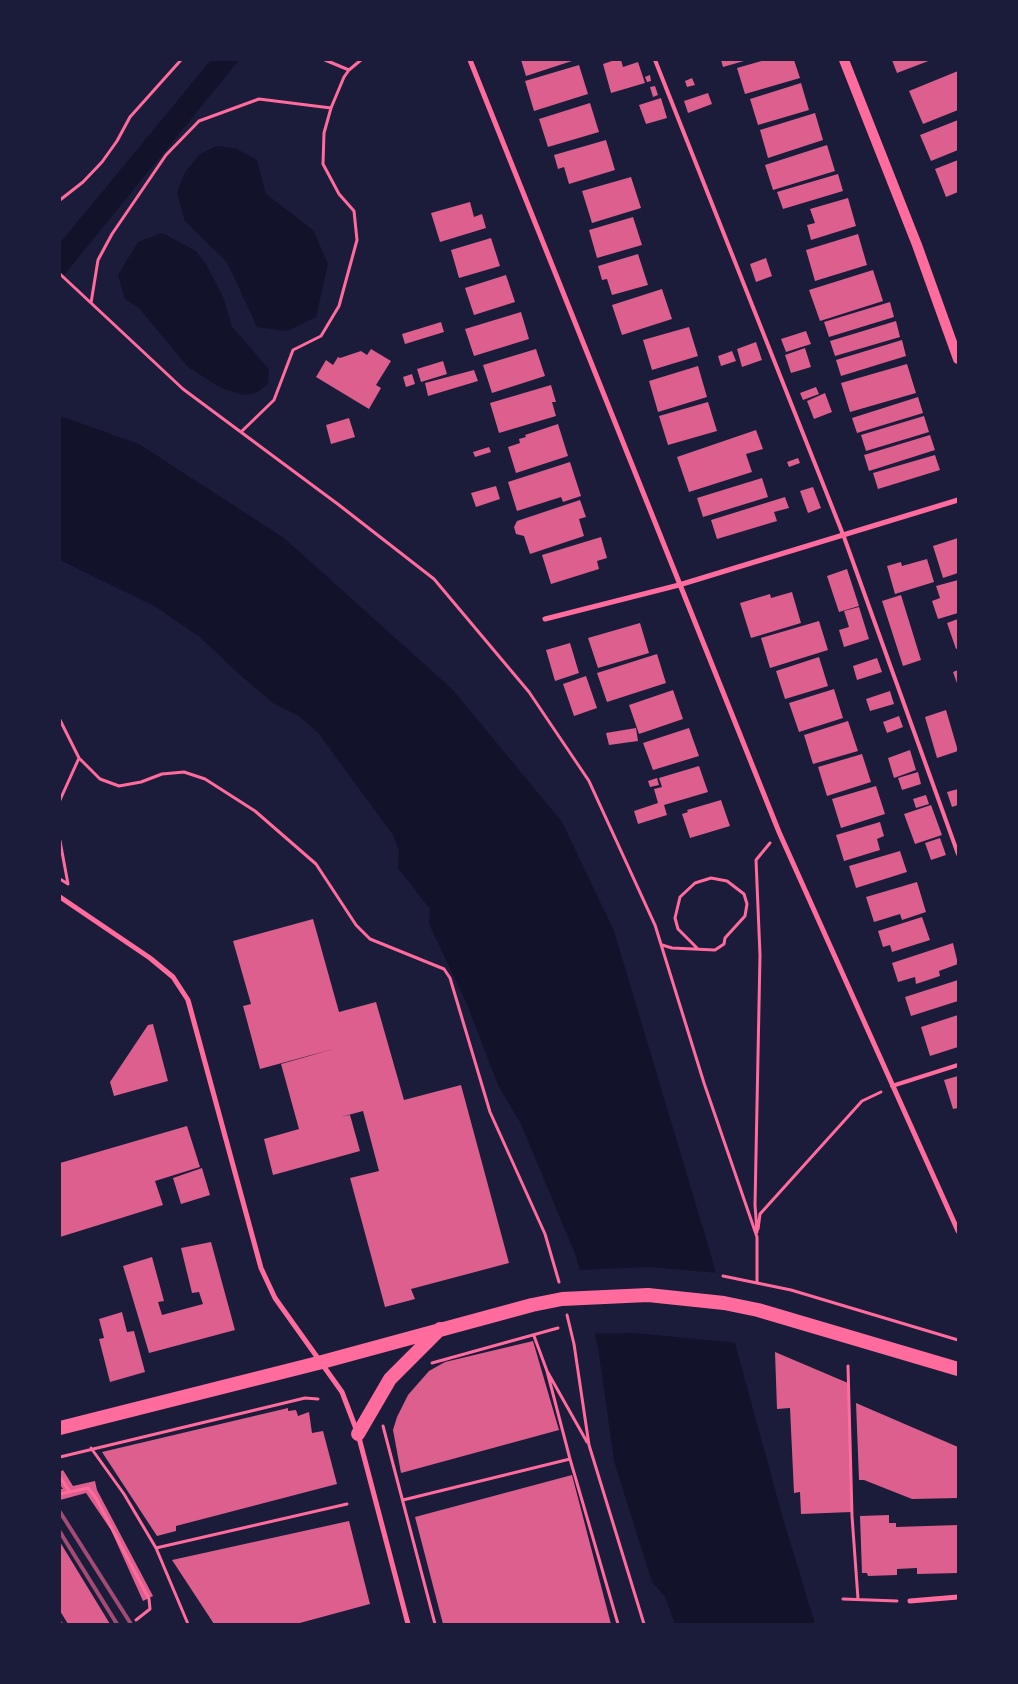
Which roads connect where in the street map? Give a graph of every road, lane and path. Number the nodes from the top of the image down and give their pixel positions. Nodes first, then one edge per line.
1 (182, 60) edge
2 (325, 60) edge
3 (362, 60) edge
4 (470, 60) edge
5 (655, 60) edge
6 (844, 60) edge
7 (349, 70) junction
8 (331, 108) junction
9 (60, 200) edge
10 (60, 274) edge
11 (91, 303) junction
12 (958, 358) edge
13 (241, 432) junction
14 (958, 500) edge
15 (844, 537) junction
16 (679, 585) junction
17 (545, 619) dead end
18 (60, 720) edge
19 (79, 758) junction
20 (60, 800) edge
21 (779, 832) junction
22 (60, 841) edge
23 (958, 854) edge
24 (60, 879) edge
25 (60, 897) edge
26 (661, 944) junction
27 (697, 948) junction
28 (958, 1065) edge
29 (892, 1086) junction
30 (958, 1231) edge
31 (757, 1237) junction
32 (552, 1254) dead end
33 (723, 1276) dead end
34 (757, 1282) junction
35 (558, 1328) dead end
36 (441, 1329) junction
37 (534, 1336) junction
38 (958, 1340) edge
39 (574, 1344) dead end
40 (322, 1362) junction
41 (429, 1364) dead end
42 (848, 1366) dead end
43 (958, 1369) edge
44 (547, 1371) junction
45 (318, 1399) dead end
46 (382, 1422) dead end
47 (60, 1428) edge
48 (358, 1434) junction
49 (589, 1445) junction
50 (91, 1448) junction
51 (61, 1456) edge
52 (570, 1459) junction
53 (60, 1485) edge
54 (69, 1491) junction
55 (60, 1494) edge
56 (403, 1500) junction
57 (347, 1504) dead end
58 (156, 1548) junction
59 (958, 1597) edge
60 (843, 1599) dead end
61 (858, 1599) junction
62 (910, 1601) joint
63 (136, 1620) dead end
64 (188, 1624) edge
65 (408, 1624) edge
66 (435, 1624) edge
67 (618, 1624) edge
68 (644, 1624) edge

1 - 9 path
2 - 7 path
3 - 7 path
4 - 16 street
5 - 15 lane
6 - 12 main road
7 - 8 path
8 - 11 path
8 - 13 path
10 - 11 path
11 - 13 path
13 - 26 path
14 - 15 street
15 - 16 street
15 - 23 lane
16 - 17 street
16 - 21 street
18 - 19 path
19 - 20 path
19 - 32 path
21 - 29 street
21 - 31 path
22 - 24 path
25 - 40 street
26 - 27 path
26 - 31 path
27 - 27 path
28 - 29 lane
29 - 30 street
29 - 31 path
31 - 34 path
33 - 34 path
34 - 38 path
35 - 37 path
36 - 40 highway
36 - 43 highway
36 - 48 highway
37 - 41 path
37 - 44 path
39 - 49 path
40 - 47 highway
40 - 48 street
42 - 61 path
44 - 49 path
44 - 52 path
45 - 50 path
46 - 56 path
48 - 65 street
49 - 68 path
50 - 51 path
50 - 58 path
52 - 56 path
52 - 67 path
53 - 54 path
54 - 55 path
54 - 63 path
56 - 66 path
57 - 58 path
58 - 64 path
59 - 62 street
60 - 61 path
61 - 62 path

